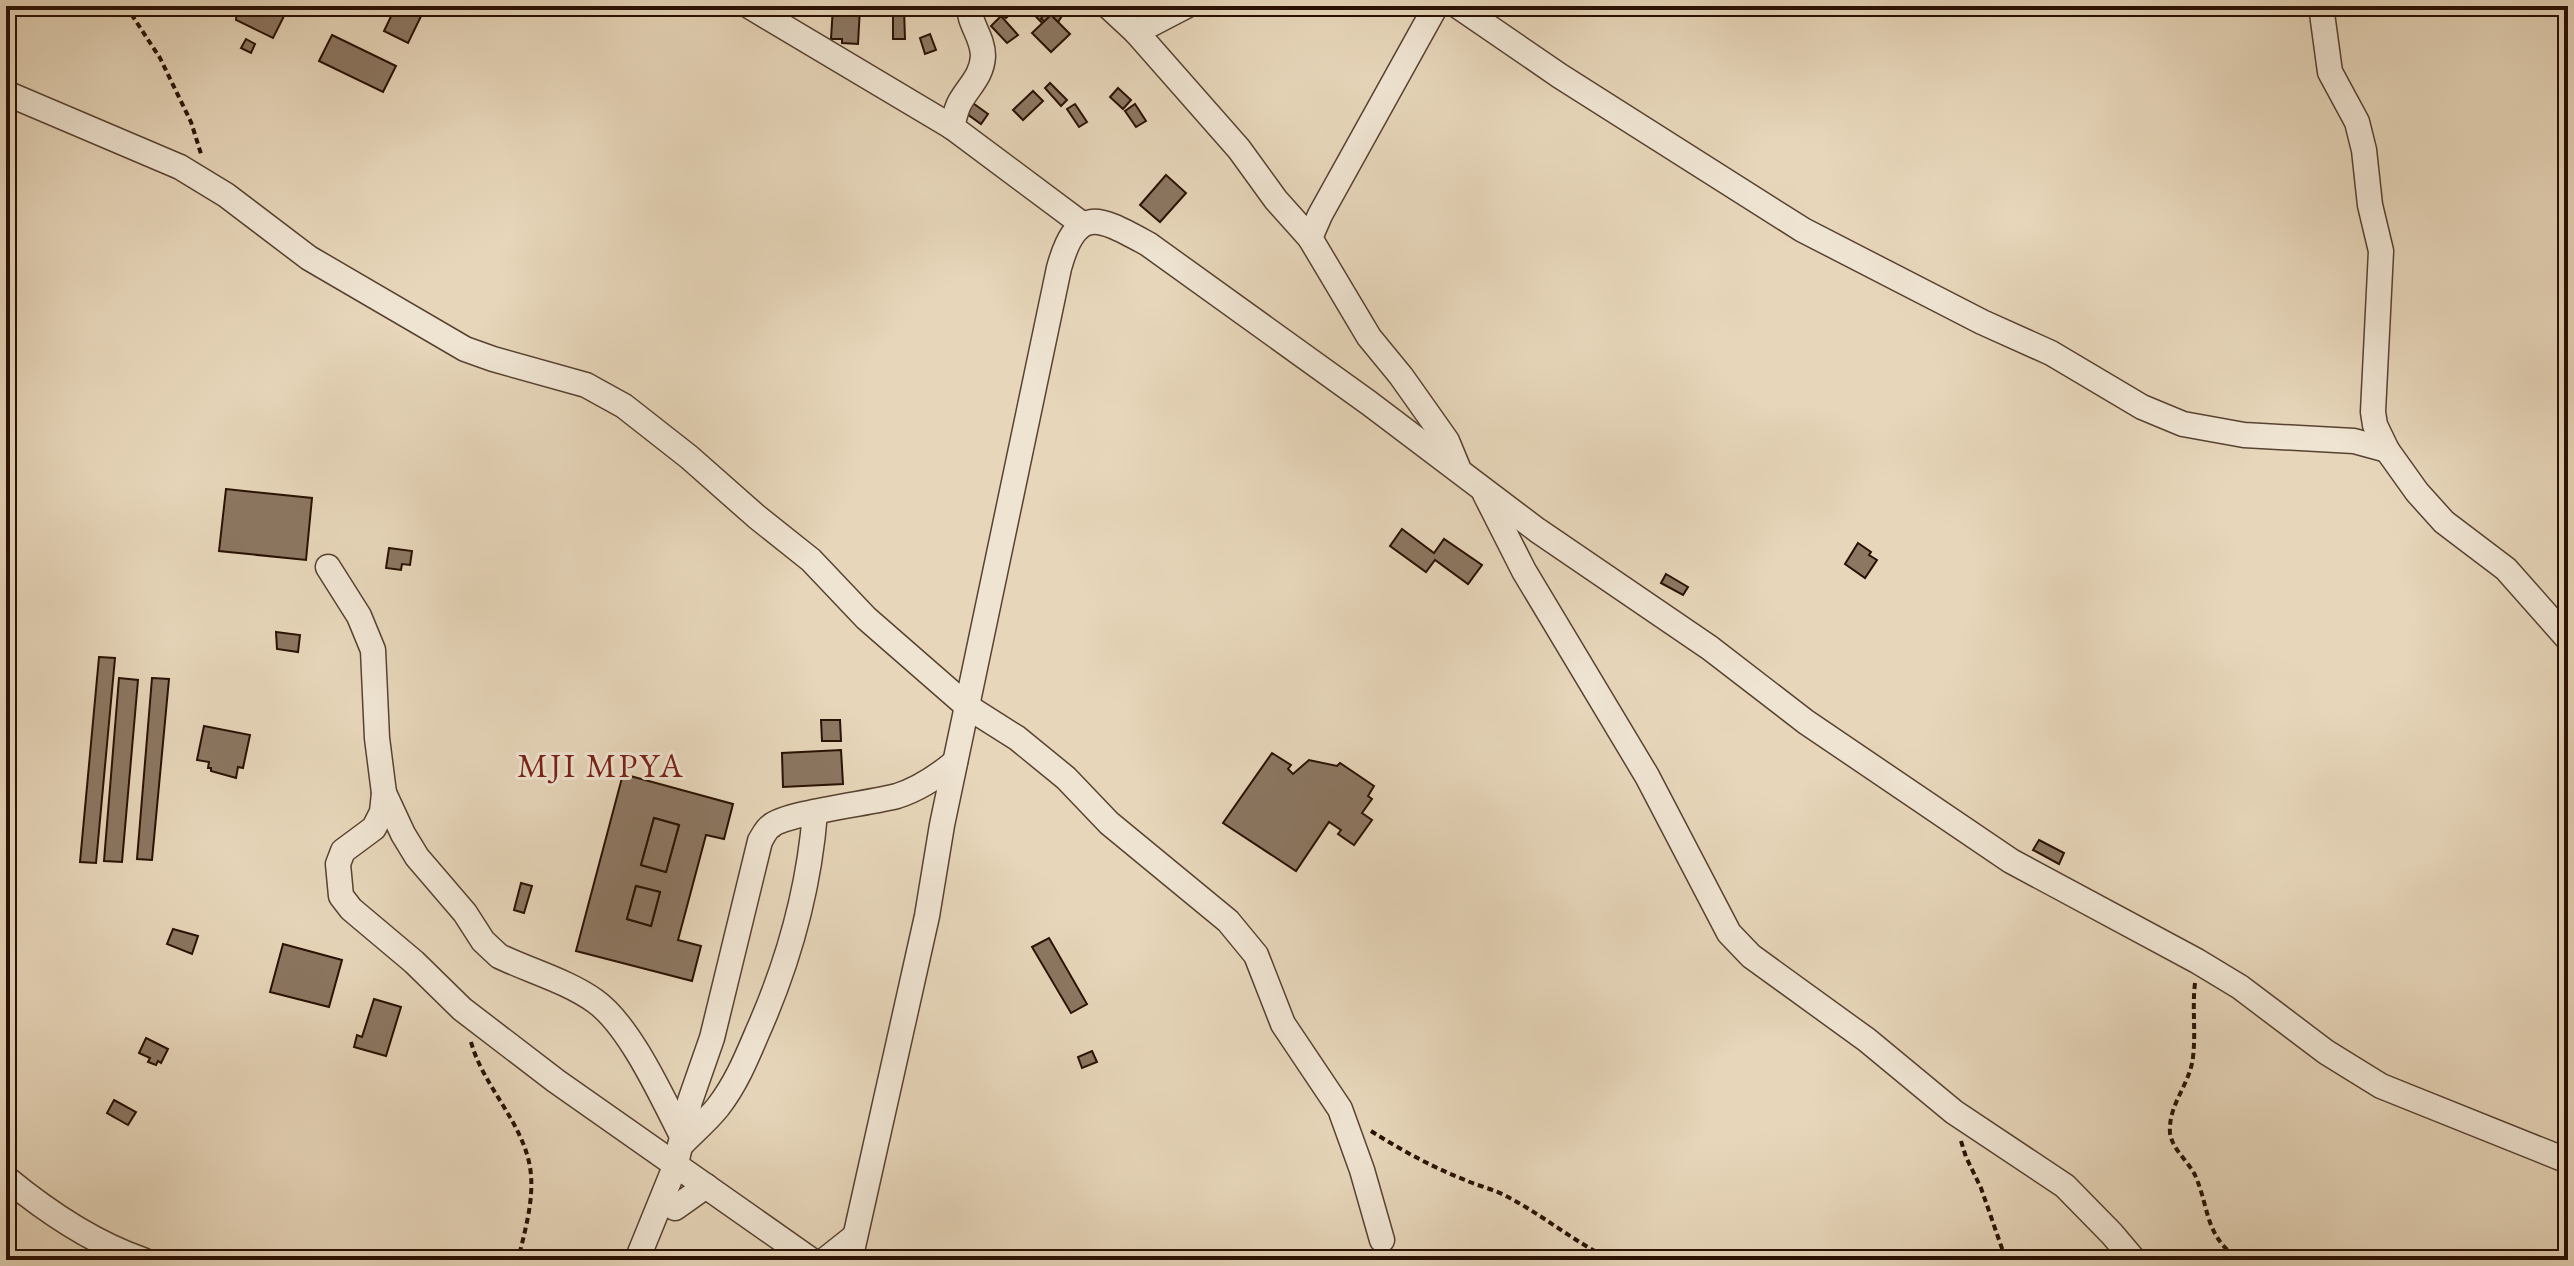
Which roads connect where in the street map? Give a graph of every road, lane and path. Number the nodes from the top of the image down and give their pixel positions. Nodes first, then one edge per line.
1 (126, 6) edge
2 (749, 6) edge
3 (969, 6) edge
4 (1108, 6) edge
5 (1186, 6) edge
6 (1436, 6) edge
7 (1458, 6) edge
8 (2321, 6) edge
9 (1136, 32) junction
10 (6, 93) edge
11 (952, 127) junction
12 (213, 187) junction
13 (1082, 224) junction
14 (1310, 238) junction
15 (2387, 450) junction
16 (1460, 472) junction
17 (1482, 488) junction
18 (328, 567) dead end
19 (2568, 639) edge
20 (968, 707) junction
21 (955, 762) junction
22 (384, 793) junction
23 (815, 813) junction
24 (2197, 961) junction
25 (462, 1009) junction
26 (1340, 1109) junction
27 (1954, 1112) junction
28 (679, 1149) junction
29 (2568, 1161) edge
30 (6, 1178) edge
31 (706, 1186) junction
32 (675, 1208) dead end
33 (1382, 1240) dead end
34 (852, 1248) edge
35 (143, 1260) edge
36 (518, 1260) edge
37 (637, 1260) edge
38 (811, 1260) edge
39 (825, 1260) edge
40 (1612, 1260) edge
41 (2006, 1260) edge
42 (2134, 1260) edge
43 (2240, 1260) edge

1 - 12 path
2 - 11 street
3 - 11 street
4 - 9 street
5 - 9 street
6 - 14 street
7 - 15 street
8 - 15 street
9 - 14 street
10 - 12 street
11 - 13 street
12 - 20 street
13 - 16 street
13 - 20 street
14 - 16 street
15 - 19 street
16 - 17 street
17 - 24 street
17 - 27 street
18 - 22 street
20 - 21 street
20 - 26 street
21 - 23 street
21 - 34 street
22 - 25 street
22 - 28 street
23 - 28 street
23 - 28 street
24 - 29 street
24 - 43 path
25 - 28 street
25 - 36 path
26 - 33 street
26 - 40 path
27 - 41 path
27 - 42 street
28 - 31 street
28 - 37 street
30 - 35 street
31 - 32 street
31 - 38 street
34 - 39 street

